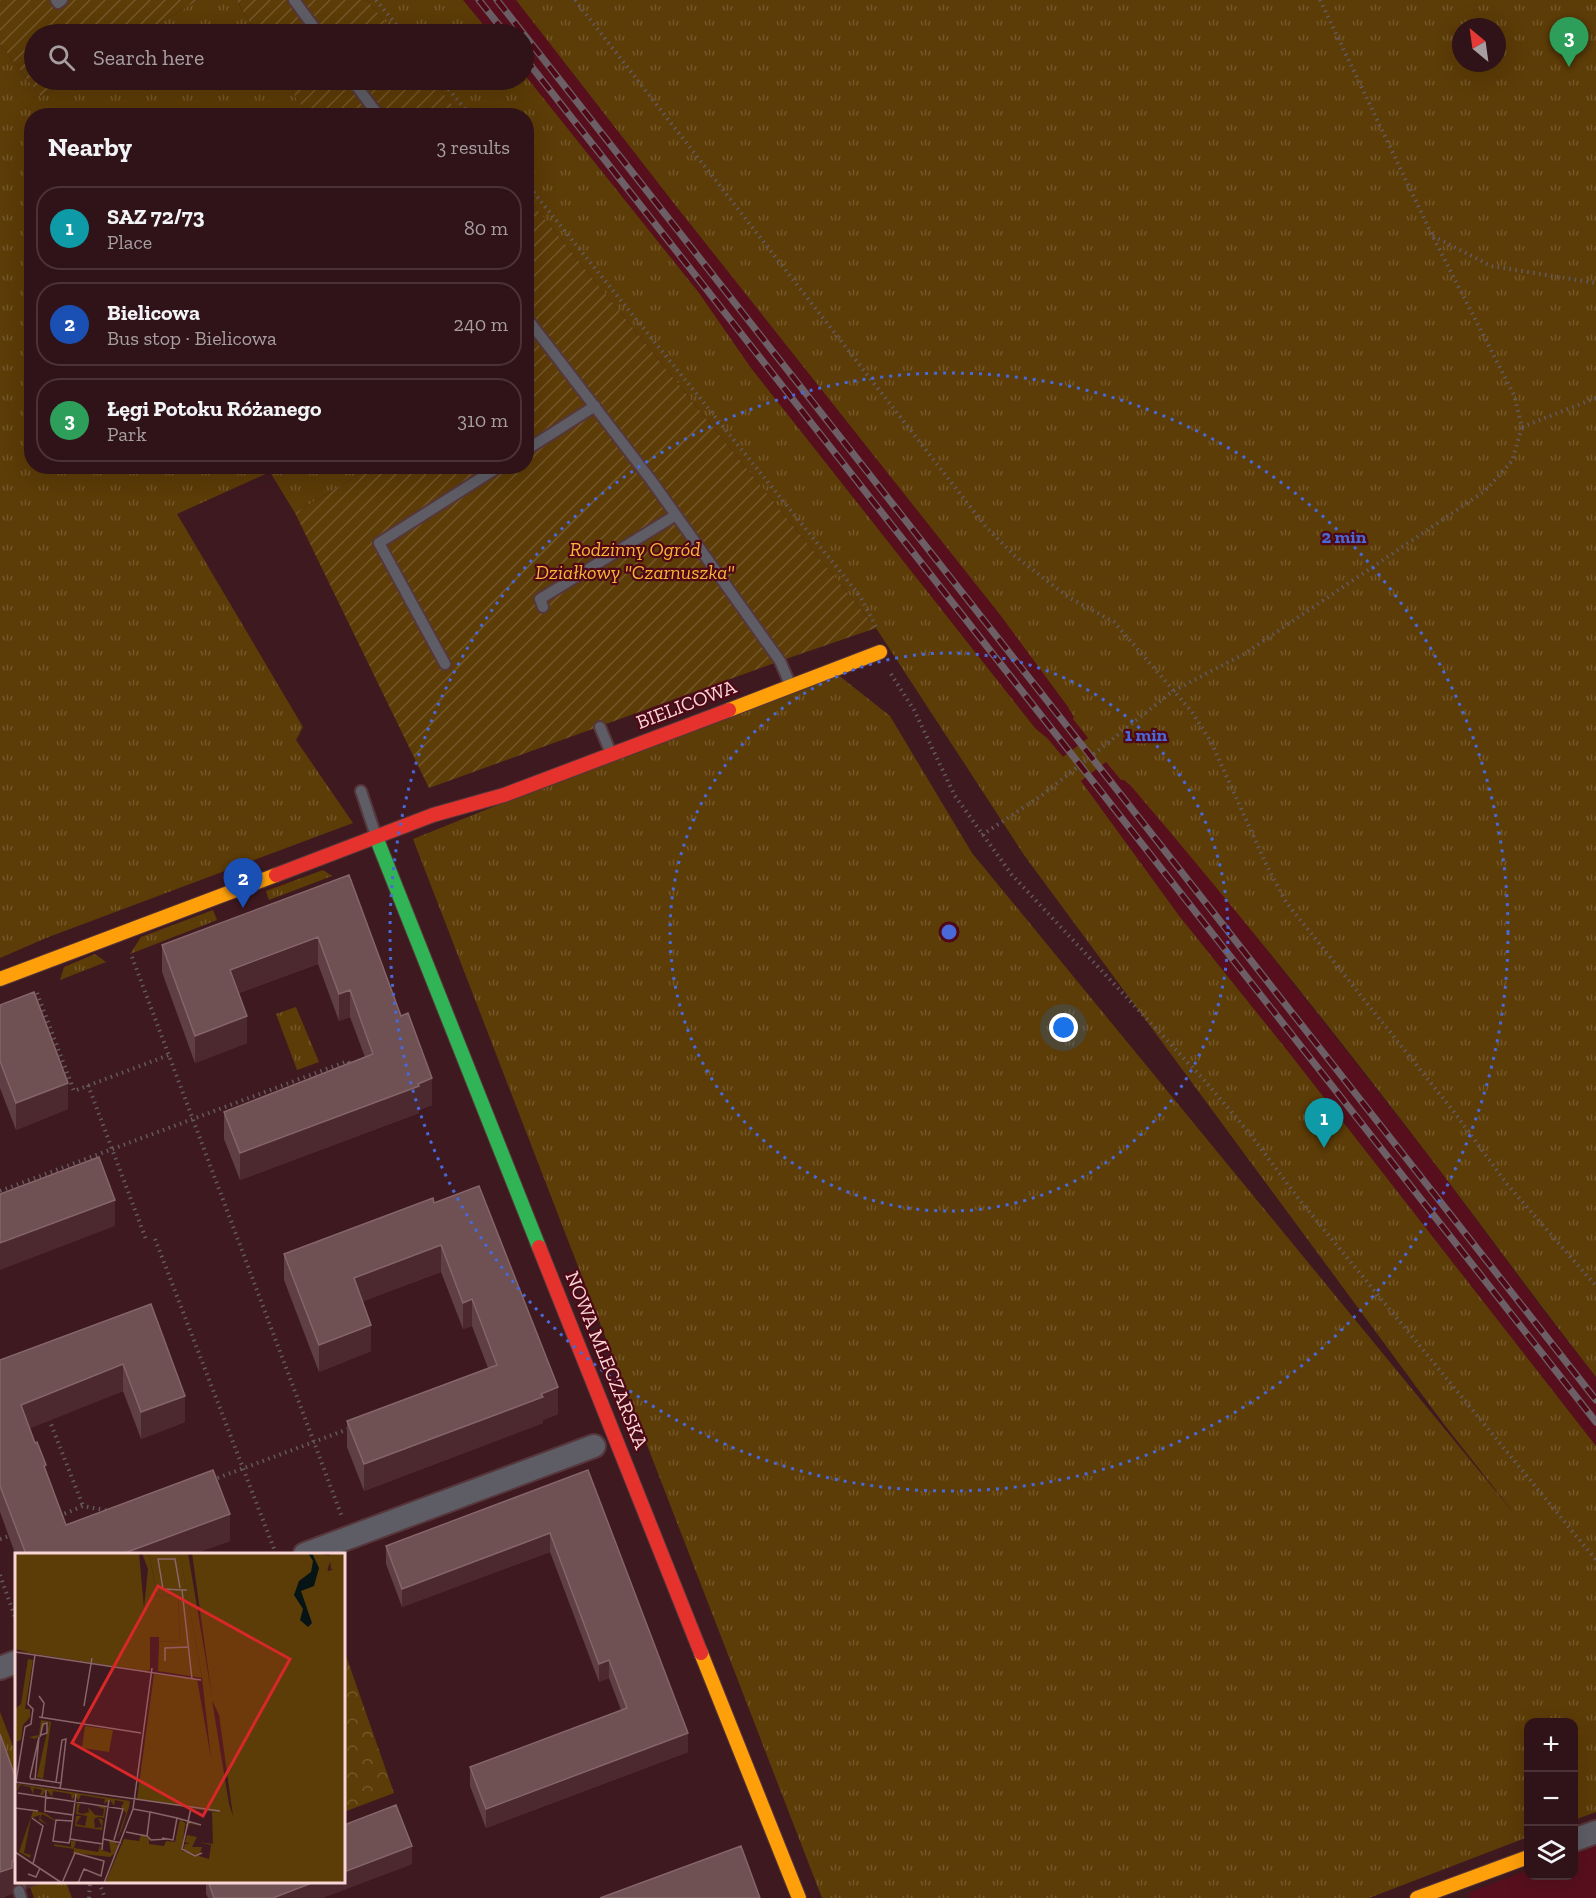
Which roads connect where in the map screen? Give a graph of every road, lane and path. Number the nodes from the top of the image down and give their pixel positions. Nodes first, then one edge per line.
1 (56, 0) edge
2 (62, 0) edge
3 (294, 0) edge
4 (376, 0) edge
5 (575, 0) edge
6 (1320, 0) edge
7 (312, 24) edge
8 (396, 24) edge
9 (360, 90) edge
10 (449, 90) edge
11 (373, 108) edge
12 (464, 108) edge
13 (534, 193) edge
14 (1432, 236) junction
15 (1596, 283) edge
16 (534, 326) edge
17 (1596, 398) edge
18 (595, 406) junction
19 (1522, 427) junction
20 (534, 445) edge
21 (487, 474) edge
22 (676, 515) junction
23 (543, 607) dead end
24 (880, 652) junction
25 (445, 664) dead end
26 (791, 685) junction
27 (1173, 691) junction
28 (600, 727) dead end
29 (611, 754) junction
30 (361, 791) dead end
31 (982, 835) junction
32 (376, 837) junction
33 (132, 956) dead end
34 (0, 979) edge
35 (37, 992) edge
36 (169, 1055) junction
37 (354, 1077) edge
38 (299, 1079) junction
39 (88, 1085) junction
40 (302, 1087) edge
41 (238, 1102) junction
42 (241, 1110) edge
43 (193, 1119) junction
44 (112, 1150) junction
45 (2, 1191) edge
46 (6, 1198) edge
47 (155, 1239) dead end
48 (147, 1242) dead end
49 (1596, 1286) edge
50 (49, 1419) edge
51 (356, 1426) edge
52 (313, 1442) junction
53 (594, 1446) dead end
54 (242, 1469) junction
55 (210, 1481) edge
56 (83, 1506) junction
57 (114, 1512) edge
58 (54, 1518) edge
59 (9, 1536) edge
60 (349, 1538) junction
61 (0, 1539) edge
62 (276, 1553) edge
63 (308, 1553) edge
64 (1596, 1560) edge
65 (0, 1575) edge
66 (15, 1617) edge
67 (15, 1662) edge
68 (0, 1668) edge
69 (1596, 1832) edge
70 (1578, 1839) edge
71 (1524, 1859) edge
72 (90, 1883) edge
73 (100, 1883) edge
74 (1439, 1894) edge
75 (89, 1898) edge
76 (105, 1898) edge
77 (799, 1898) edge
78 (1417, 1898) edge

1 - 2 lane
3 - 7 lane
4 - 8 path
5 - 27 path
6 - 14 path
9 - 11 lane
10 - 12 path
13 - 24 path
14 - 15 path
14 - 19 path
16 - 18 lane
17 - 19 path
18 - 20 lane
18 - 22 lane
19 - 27 path
21 - 25 lane
22 - 23 lane
22 - 26 lane
24 - 26 street, BIELICOWA
24 - 31 path
26 - 29 street, BIELICOWA
27 - 31 path
27 - 49 path
28 - 29 lane
29 - 32 street, BIELICOWA
30 - 32 lane
31 - 64 path
32 - 34 street, BIELICOWA
32 - 77 street, NOWA MLECZARSKA
33 - 36 path
35 - 39 path
36 - 39 path
36 - 43 path
37 - 38 path
38 - 40 path
38 - 41 path
39 - 44 path
41 - 42 path
41 - 43 path
43 - 44 path
43 - 52 path
44 - 45 path
44 - 48 path
45 - 46 path
47 - 54 path
50 - 56 path
51 - 52 path
52 - 54 path
52 - 60 path
53 - 60 street
54 - 55 path
54 - 62 path
56 - 57 path
56 - 58 path
59 - 61 path
60 - 63 street
65 - 66 path
67 - 68 street
69 - 70 street
71 - 74 street
72 - 75 path
73 - 76 path
74 - 78 street

